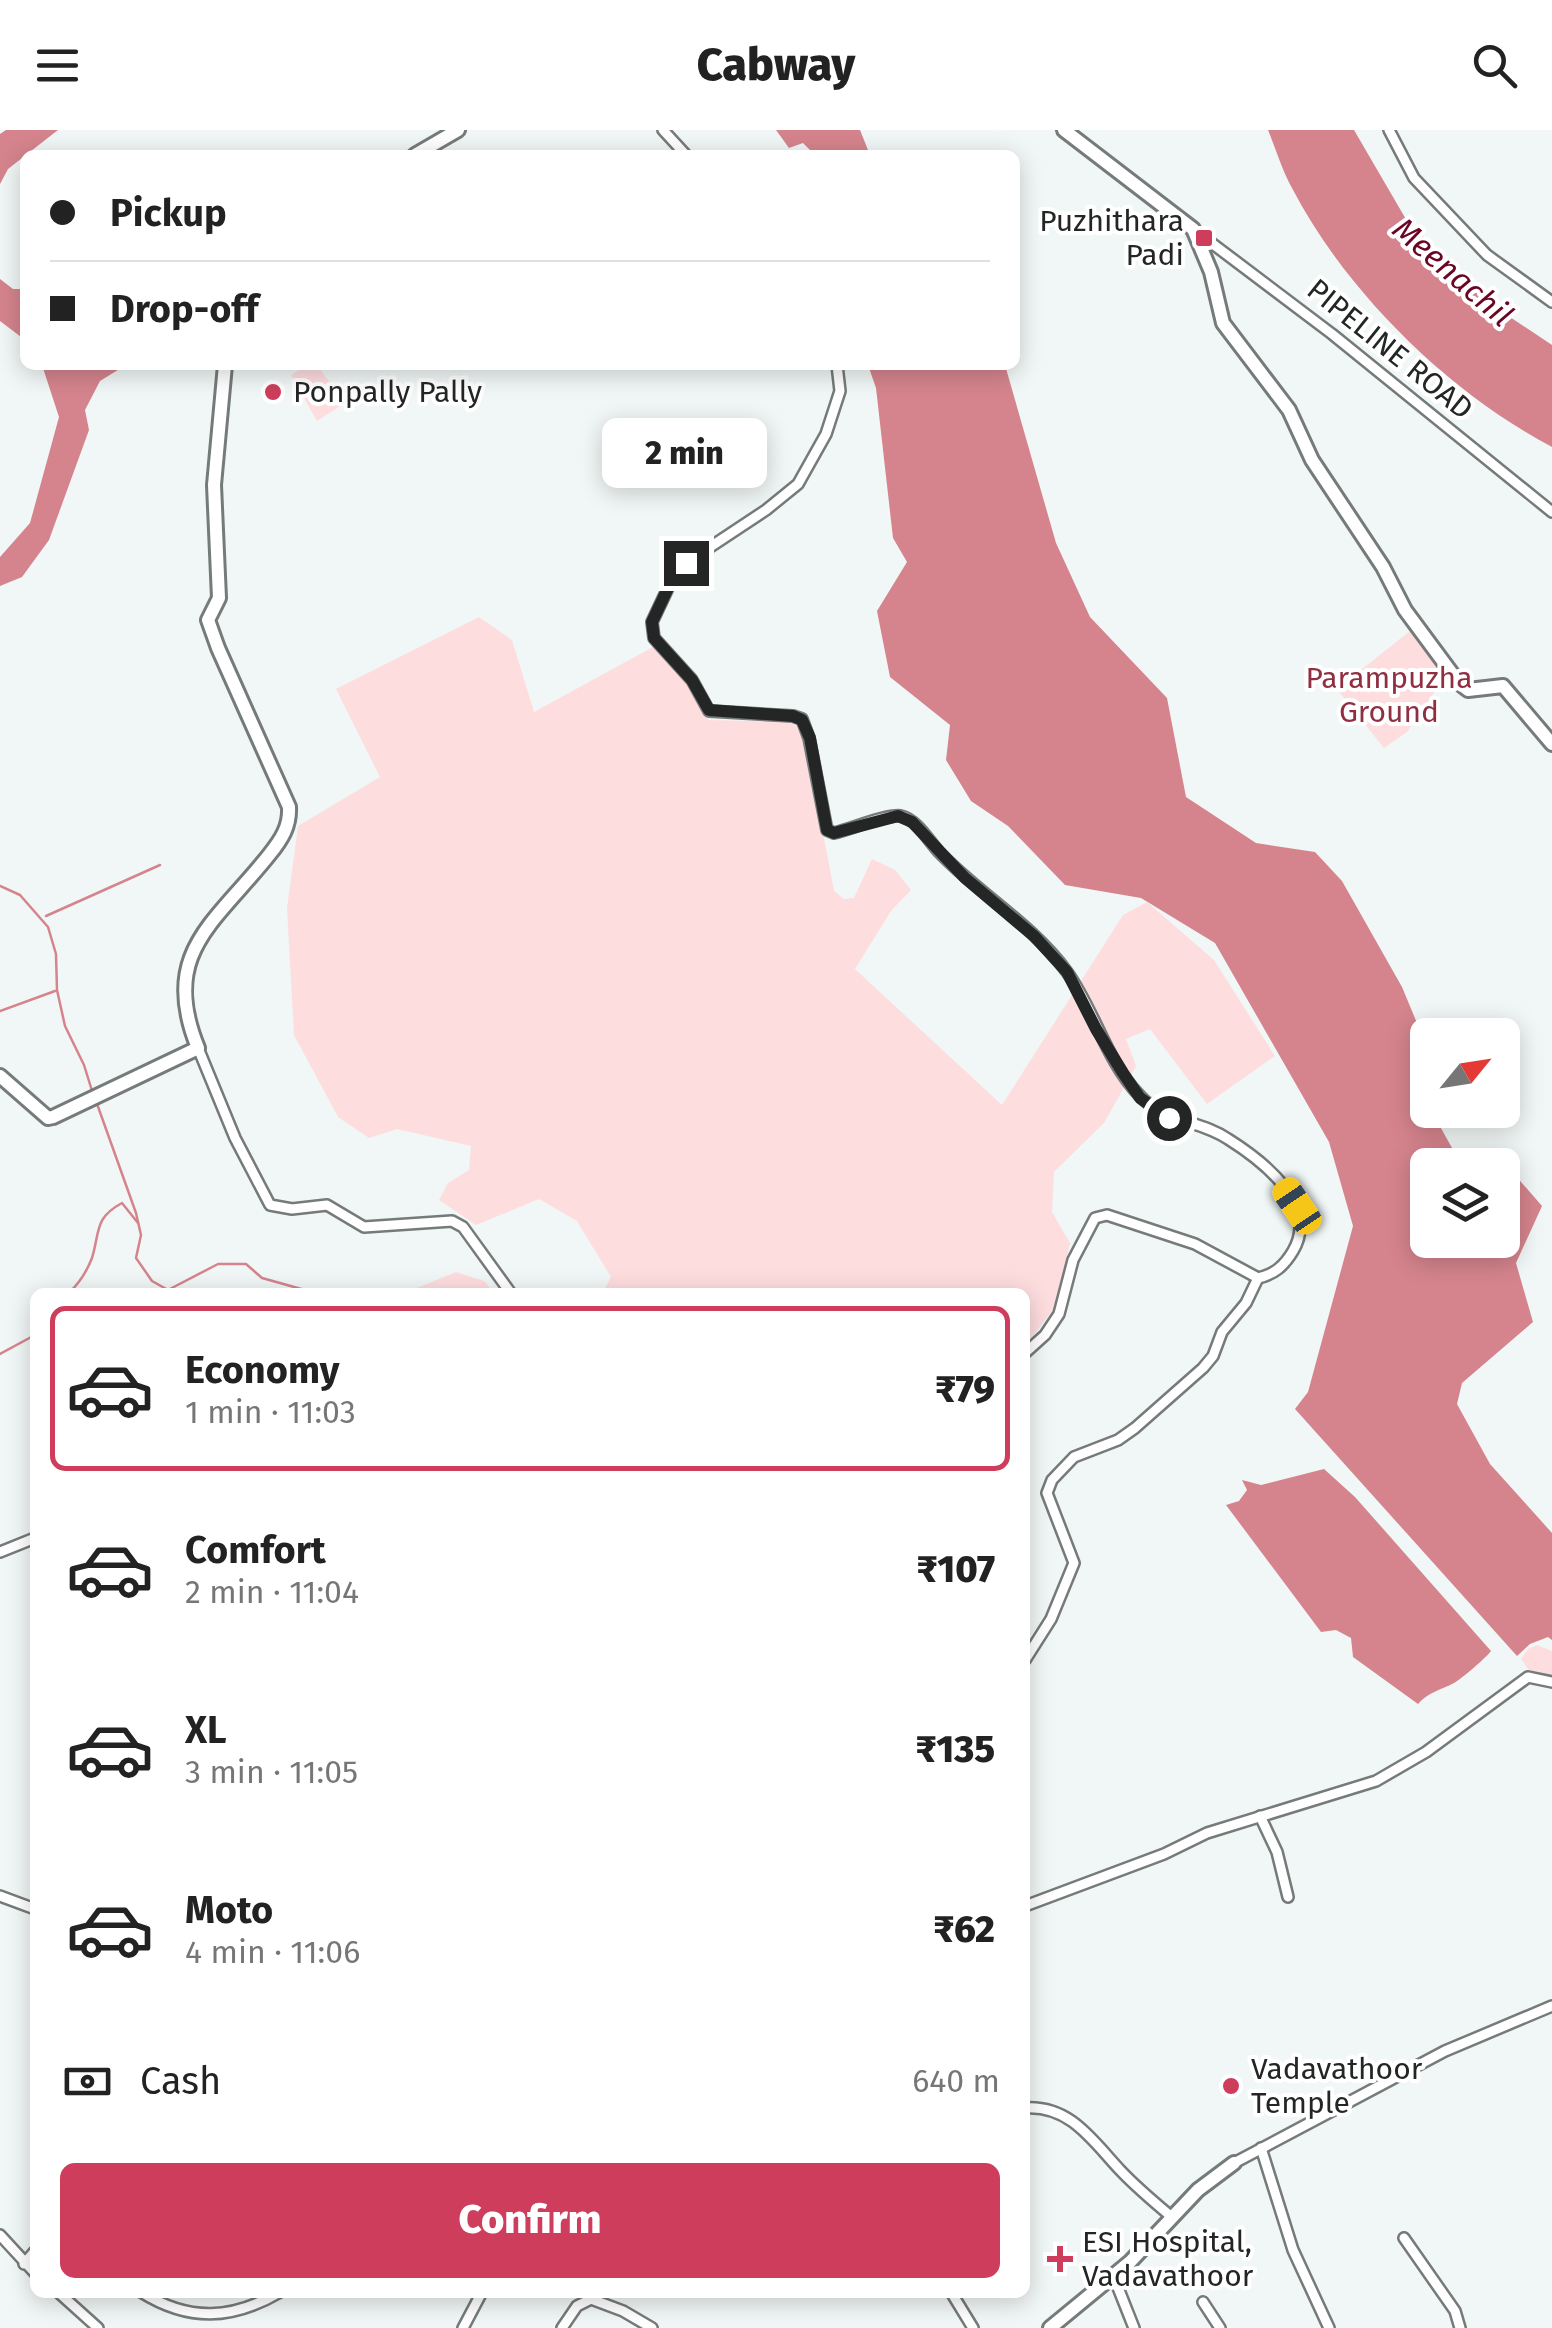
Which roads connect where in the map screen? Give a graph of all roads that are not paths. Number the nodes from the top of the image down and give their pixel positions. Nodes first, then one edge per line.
1 (458, 130) edge
2 (663, 130) edge
3 (1064, 130) edge
4 (1389, 130) edge
5 (424, 150) edge
6 (681, 150) edge
7 (1193, 230) junction
8 (1552, 302) edge
9 (225, 370) edge
10 (838, 370) edge
11 (1552, 512) edge
12 (1552, 744) edge
13 (198, 1048) junction
14 (0, 1076) edge
15 (1258, 1278) junction
16 (507, 1288) edge
17 (1030, 1348) edge
18 (30, 1540) edge
19 (0, 1552) edge
20 (1030, 1652) edge
21 (1552, 1682) edge
22 (1260, 1816) junction
23 (0, 1896) edge
24 (1288, 1897) dead end
25 (1030, 1904) edge
26 (30, 1907) edge
27 (1552, 2006) edge
28 (1030, 2108) edge
29 (1261, 2148) junction
30 (1234, 2163) joint
31 (1173, 2218) junction
32 (0, 2235) edge
33 (1404, 2238) dead end
34 (30, 2257) edge
35 (24, 2264) junction
36 (30, 2269) edge
37 (1113, 2275) junction
38 (65, 2298) edge
39 (150, 2298) edge
40 (268, 2298) edge
41 (479, 2298) edge
42 (590, 2298) edge
43 (597, 2298) edge
44 (954, 2298) edge
45 (1203, 2302) dead end
46 (98, 2328) edge
47 (462, 2328) edge
48 (562, 2328) edge
49 (652, 2328) edge
50 (973, 2328) edge
51 (1050, 2328) edge
52 (1134, 2328) edge
53 (1220, 2328) edge
54 (1329, 2328) edge
55 (1460, 2328) edge

1 - 5 main road
2 - 6 street
3 - 7 main road
4 - 8 street
7 - 11 street, PIPELINE ROAD
7 - 12 main road
9 - 13 main road
10 - 15 street
13 - 14 main road
13 - 16 street
15 - 17 street
15 - 20 street
18 - 19 street
21 - 22 street
22 - 24 street
22 - 25 street
23 - 26 street
27 - 29 street
28 - 31 street
29 - 30 street
29 - 54 street
30 - 31 main road
31 - 37 main road
32 - 35 street
33 - 55 street
34 - 35 street
35 - 36 street
37 - 51 main road
37 - 52 street
38 - 46 street
39 - 40 street
41 - 47 street
42 - 48 street
43 - 49 street
44 - 50 street
45 - 53 street

